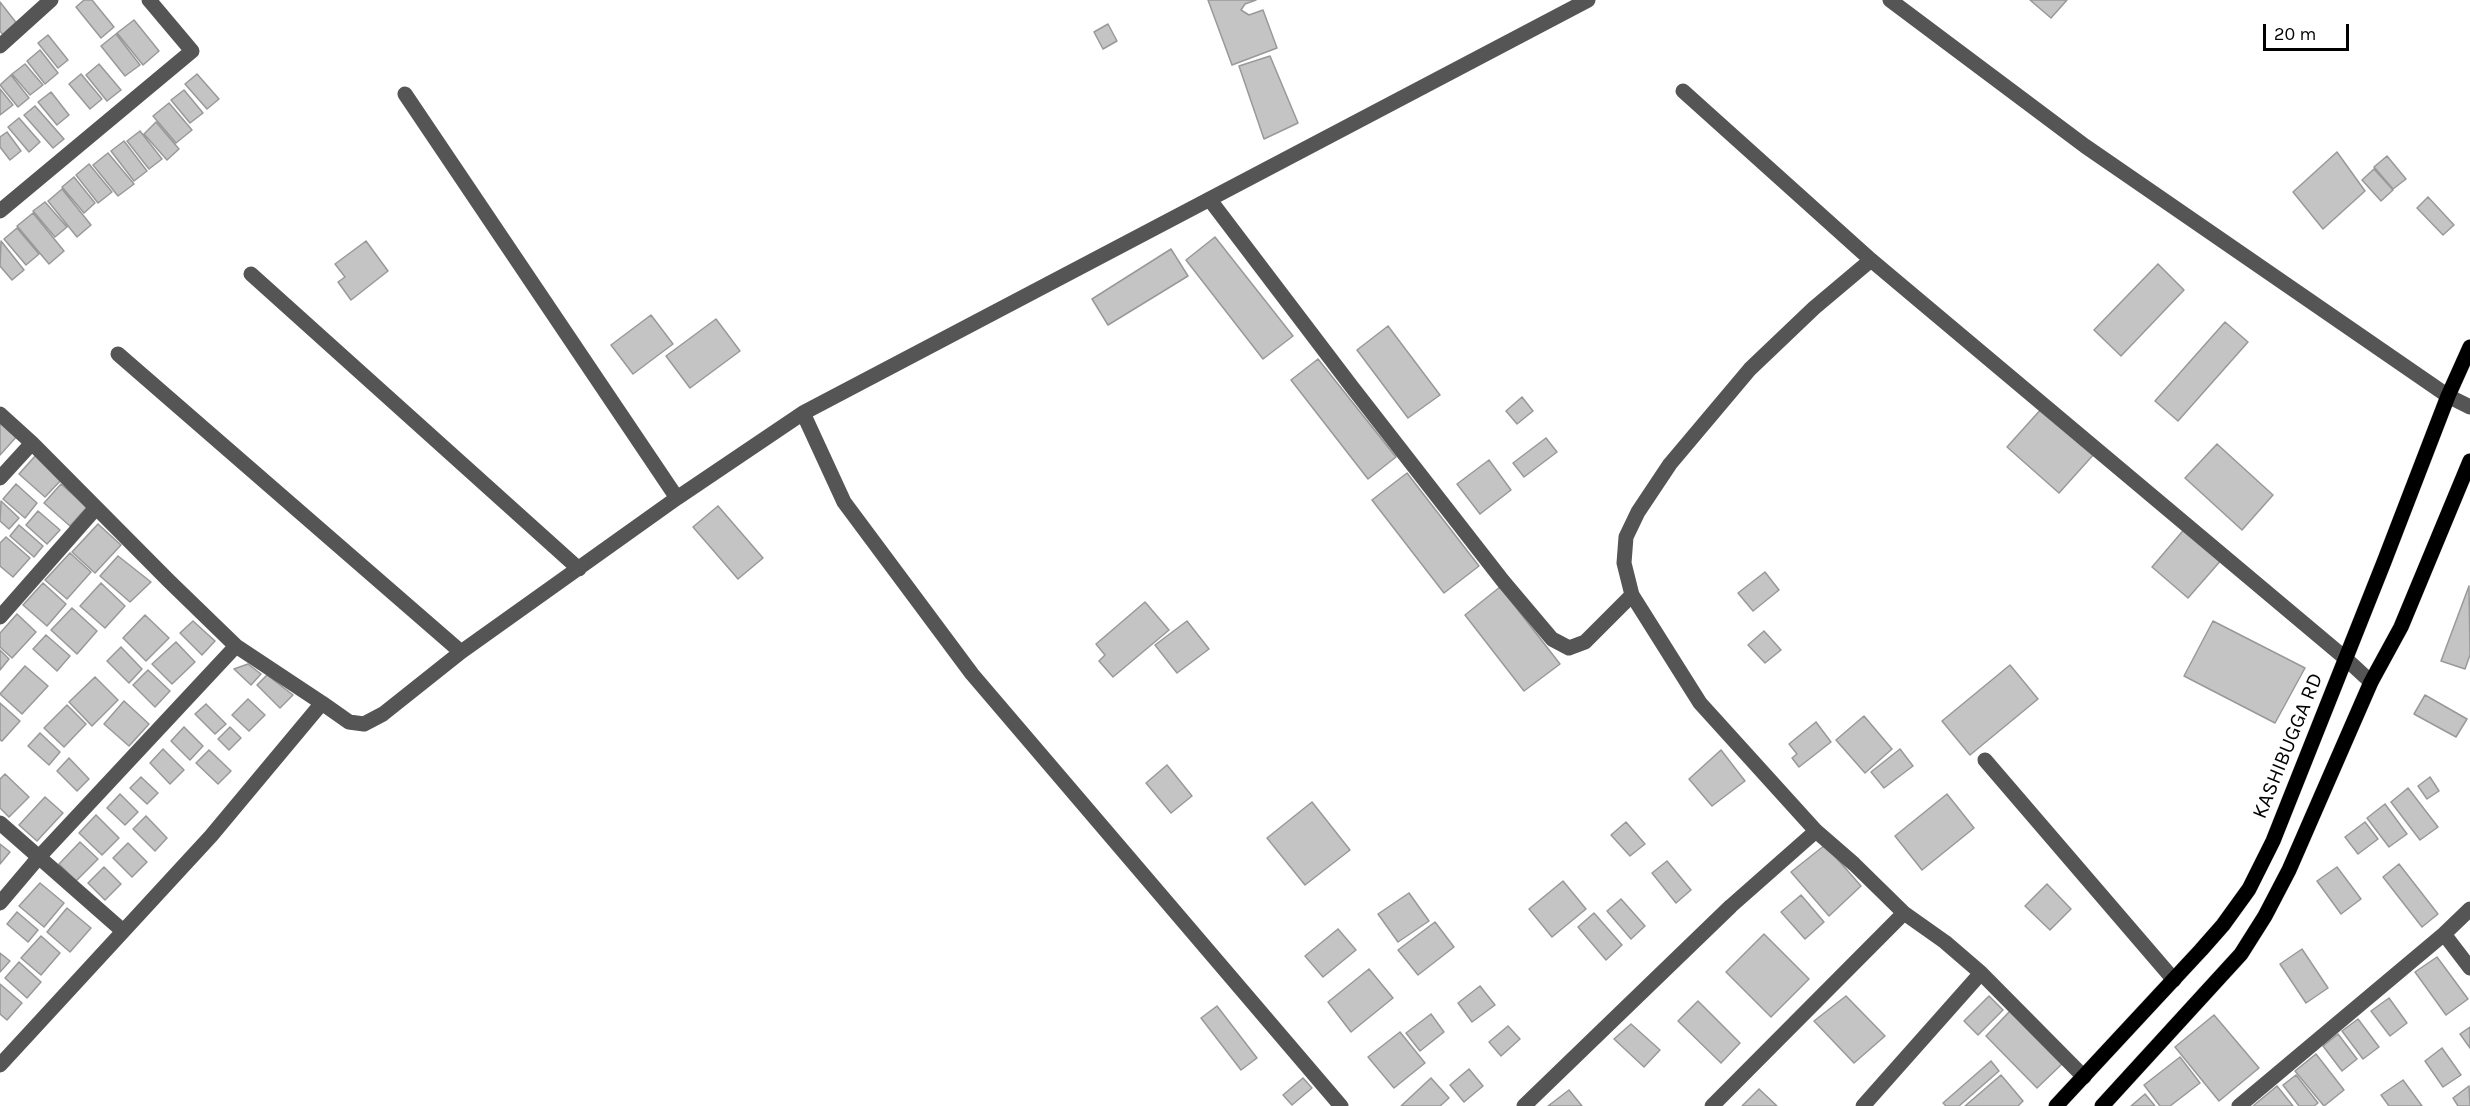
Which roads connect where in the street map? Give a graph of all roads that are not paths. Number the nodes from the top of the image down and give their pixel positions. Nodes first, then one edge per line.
1 (51, 0) edge
2 (149, 0) edge
3 (1588, 0) edge
4 (1890, 0) edge
5 (0, 46) edge
6 (1683, 92) dead end
7 (405, 94) dead end
8 (1210, 200) junction
9 (0, 211) edge
10 (1871, 260) junction
11 (250, 274) dead end
12 (2470, 347) edge
13 (117, 354) dead end
14 (2448, 396) junction
15 (2470, 407) edge
16 (803, 413) junction
17 (0, 414) edge
18 (32, 443) junction
19 (2470, 461) edge
20 (0, 478) edge
21 (677, 498) junction
22 (96, 508) junction
23 (579, 569) junction
24 (1632, 595) junction
25 (0, 617) edge
26 (236, 646) junction
27 (461, 652) junction
28 (2345, 658) junction
29 (2371, 681) junction
30 (322, 703) junction
31 (1985, 760) dead end
32 (0, 823) edge
33 (1816, 831) junction
34 (39, 857) junction
35 (0, 903) edge
36 (2470, 909) edge
37 (1904, 914) junction
38 (123, 931) junction
39 (2445, 934) junction
40 (2470, 968) edge
41 (1981, 973) junction
42 (2174, 980) junction
43 (0, 1065) edge
44 (2084, 1077) junction
45 (1341, 1106) edge
46 (1524, 1106) edge
47 (1712, 1106) edge
48 (1863, 1106) edge
49 (2056, 1106) edge
50 (2103, 1106) edge
51 (2239, 1106) edge

1 - 5 street
2 - 9 street
3 - 8 street
4 - 14 street
6 - 10 street
7 - 21 street
8 - 16 street
8 - 24 street
10 - 24 street
10 - 28 street
11 - 23 street
12 - 14 main road, KASHIBUGGA RD
13 - 27 street
14 - 15 street
14 - 28 main road, KASHIBUGGA RD
16 - 21 street
16 - 45 street
17 - 18 street
18 - 20 street
18 - 22 street
19 - 29 main road
21 - 23 street
22 - 25 street
22 - 26 street
23 - 27 street
24 - 33 street
26 - 30 street
26 - 34 street
27 - 30 street
28 - 29 street
28 - 42 main road, KASHIBUGGA RD
29 - 50 main road
30 - 38 street
31 - 42 street
32 - 34 street
33 - 37 street
33 - 46 street
34 - 35 street
34 - 38 street
36 - 39 street
37 - 41 street
37 - 47 street
38 - 43 street
39 - 40 street
39 - 51 street
41 - 44 street
41 - 48 street
42 - 44 main road, KASHIBUGGA RD
44 - 49 main road, KASHIBUGGA RD

